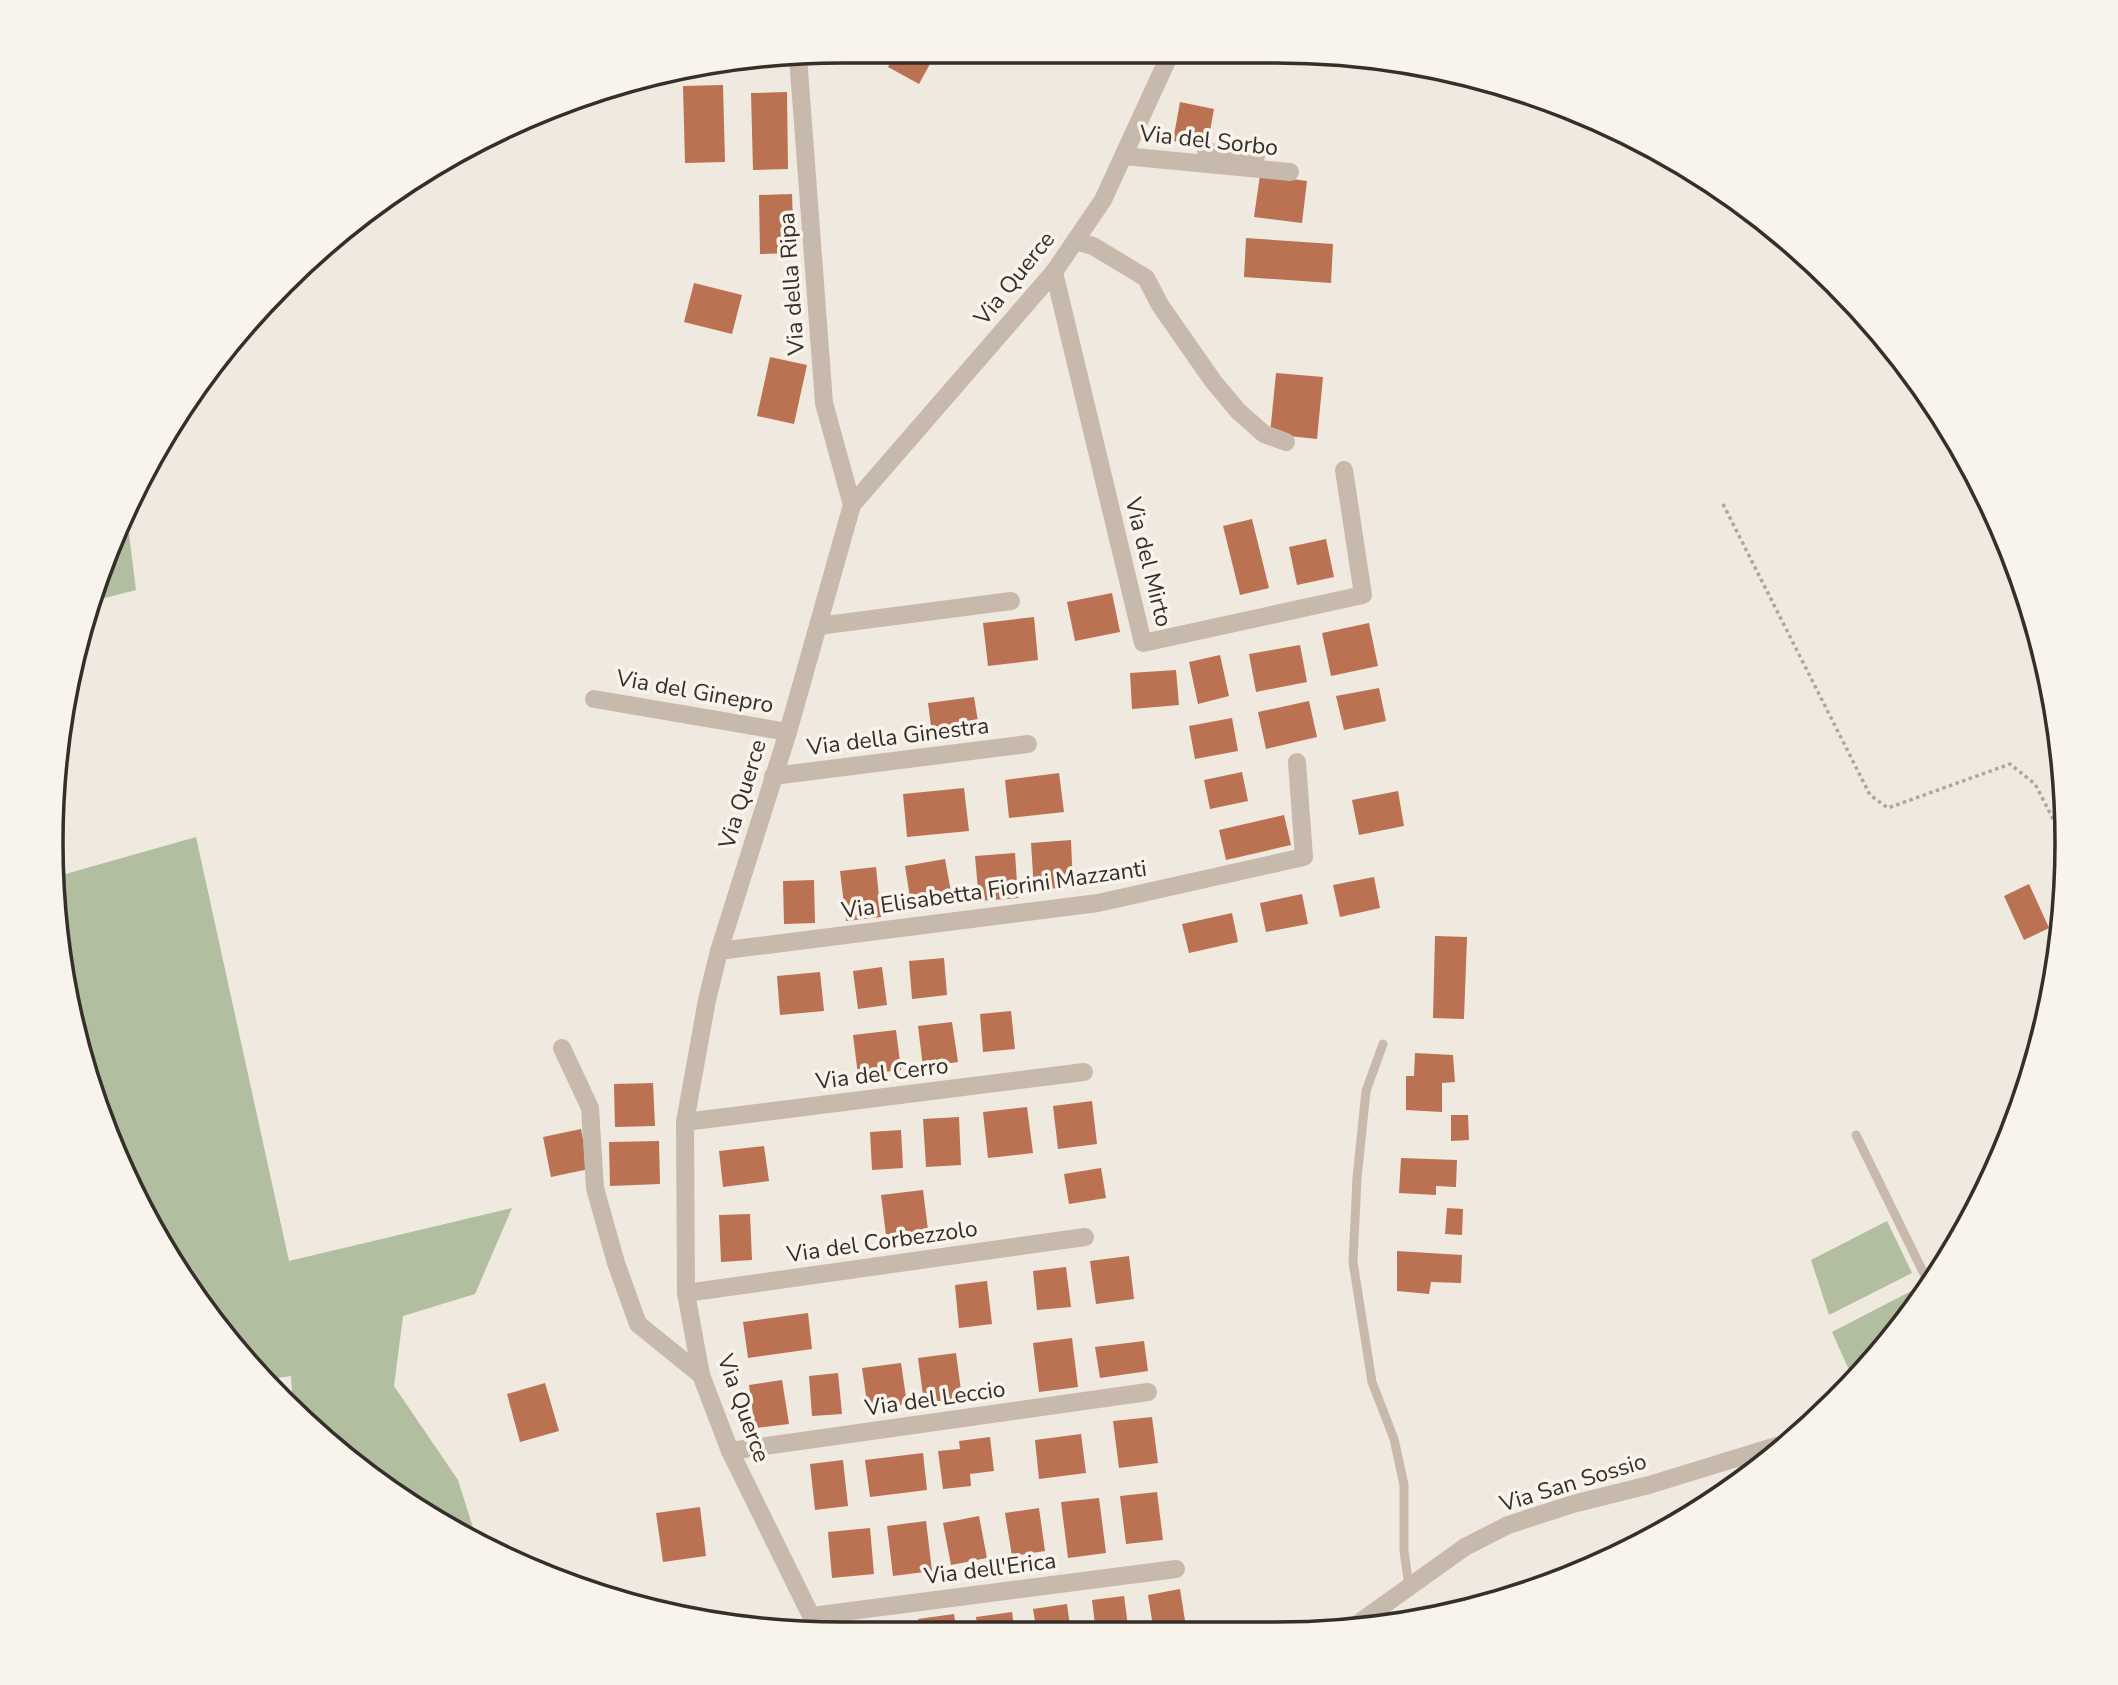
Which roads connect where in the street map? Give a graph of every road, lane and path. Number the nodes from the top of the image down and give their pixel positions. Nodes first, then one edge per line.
1 (1166, 63) edge
2 (799, 65) edge
3 (1127, 151) junction
4 (1256, 156) dead end
5 (1290, 172) dead end
6 (1076, 242) junction
7 (1054, 272) junction
8 (1286, 442) dead end
9 (1344, 470) dead end
10 (1723, 504) dead end
11 (852, 505) junction
12 (1011, 601) dead end
13 (818, 626) junction
14 (594, 699) dead end
15 (788, 732) junction
16 (1028, 744) dead end
17 (1297, 762) dead end
18 (773, 776) junction
19 (2054, 821) edge
20 (719, 951) junction
21 (1383, 1044) dead end
22 (562, 1048) dead end
23 (1084, 1072) dead end
24 (685, 1122) junction
25 (1856, 1135) dead end
26 (1085, 1237) dead end
27 (1924, 1276) edge
28 (686, 1293) junction
29 (701, 1375) junction
30 (1148, 1392) dead end
31 (1764, 1450) edge
32 (730, 1451) junction
33 (1175, 1569) dead end
34 (1409, 1588) junction
35 (1370, 1616) edge
36 (813, 1621) edge
37 (831, 1622) edge

1 - 3 street, Via Querce
2 - 11 street, Via della Ripa
3 - 4 street
3 - 5 street, Via del Sorbo
3 - 6 street, Via Querce
6 - 7 street, Via Querce
6 - 8 street
7 - 9 street, Via del Mirto
7 - 11 street, Via Querce
10 - 19 path
11 - 13 street, Via Querce
12 - 13 street
13 - 15 street, Via Querce
14 - 15 street, Via del Ginepro
15 - 18 street, Via Querce
16 - 18 street, Via della Ginestra
17 - 20 street, Via Elisabetta Fiorini Mazzanti
18 - 20 street, Via Querce
20 - 24 street, Via Querce
21 - 34 lane
22 - 29 street
23 - 24 street, Via del Cerro
24 - 28 street, Via Querce
25 - 27 lane
26 - 28 street, Via del Corbezzolo
28 - 29 street, Via Querce
29 - 32 street, Via Querce
30 - 32 street, Via del Leccio
31 - 34 street, Via San Sossio
32 - 36 street, Via Querce
33 - 37 street, Via dell'Erica
34 - 35 street, Via San Sossio

